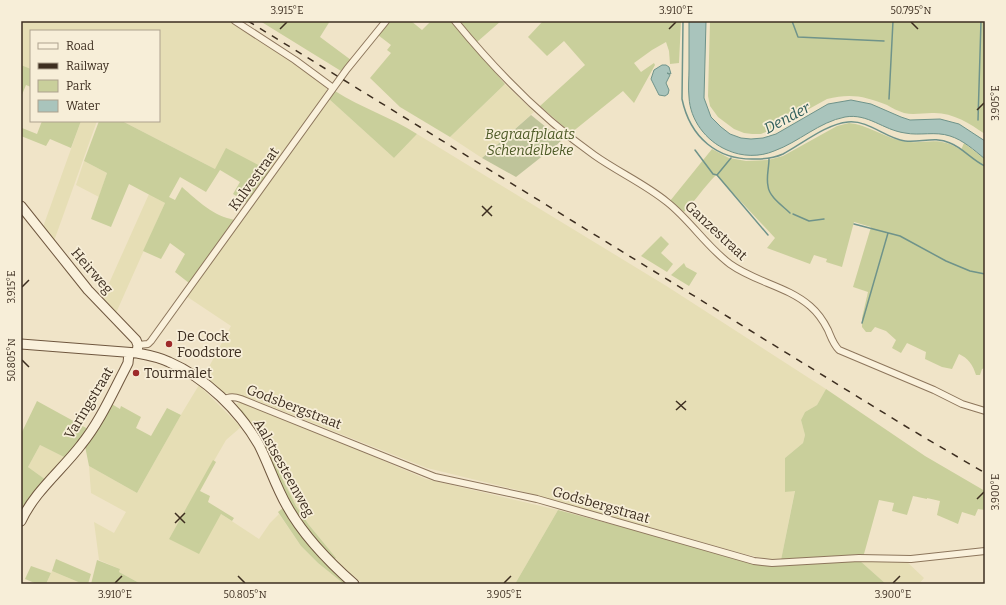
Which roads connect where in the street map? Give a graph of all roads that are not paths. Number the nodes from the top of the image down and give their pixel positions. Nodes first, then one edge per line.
1 (235, 21) edge
2 (386, 21) edge
3 (455, 21) edge
4 (333, 88) junction
5 (21, 206) edge
6 (21, 344) edge
7 (134, 350) junction
8 (227, 403) junction
9 (985, 410) edge
10 (21, 521) edge
11 (985, 551) edge
12 (354, 584) edge

1 - 4 street
2 - 4 street, Kulvestraat
3 - 9 street, Ganzestraat
4 - 7 street, Kulvestraat
5 - 7 main road, Heirweg
6 - 7 main road, Aalstsesteenweg
7 - 8 main road, Aalstsesteenweg
7 - 10 main road, Varingstraat
8 - 11 street, Godsbergstraat
8 - 12 main road, Aalstsesteenweg

